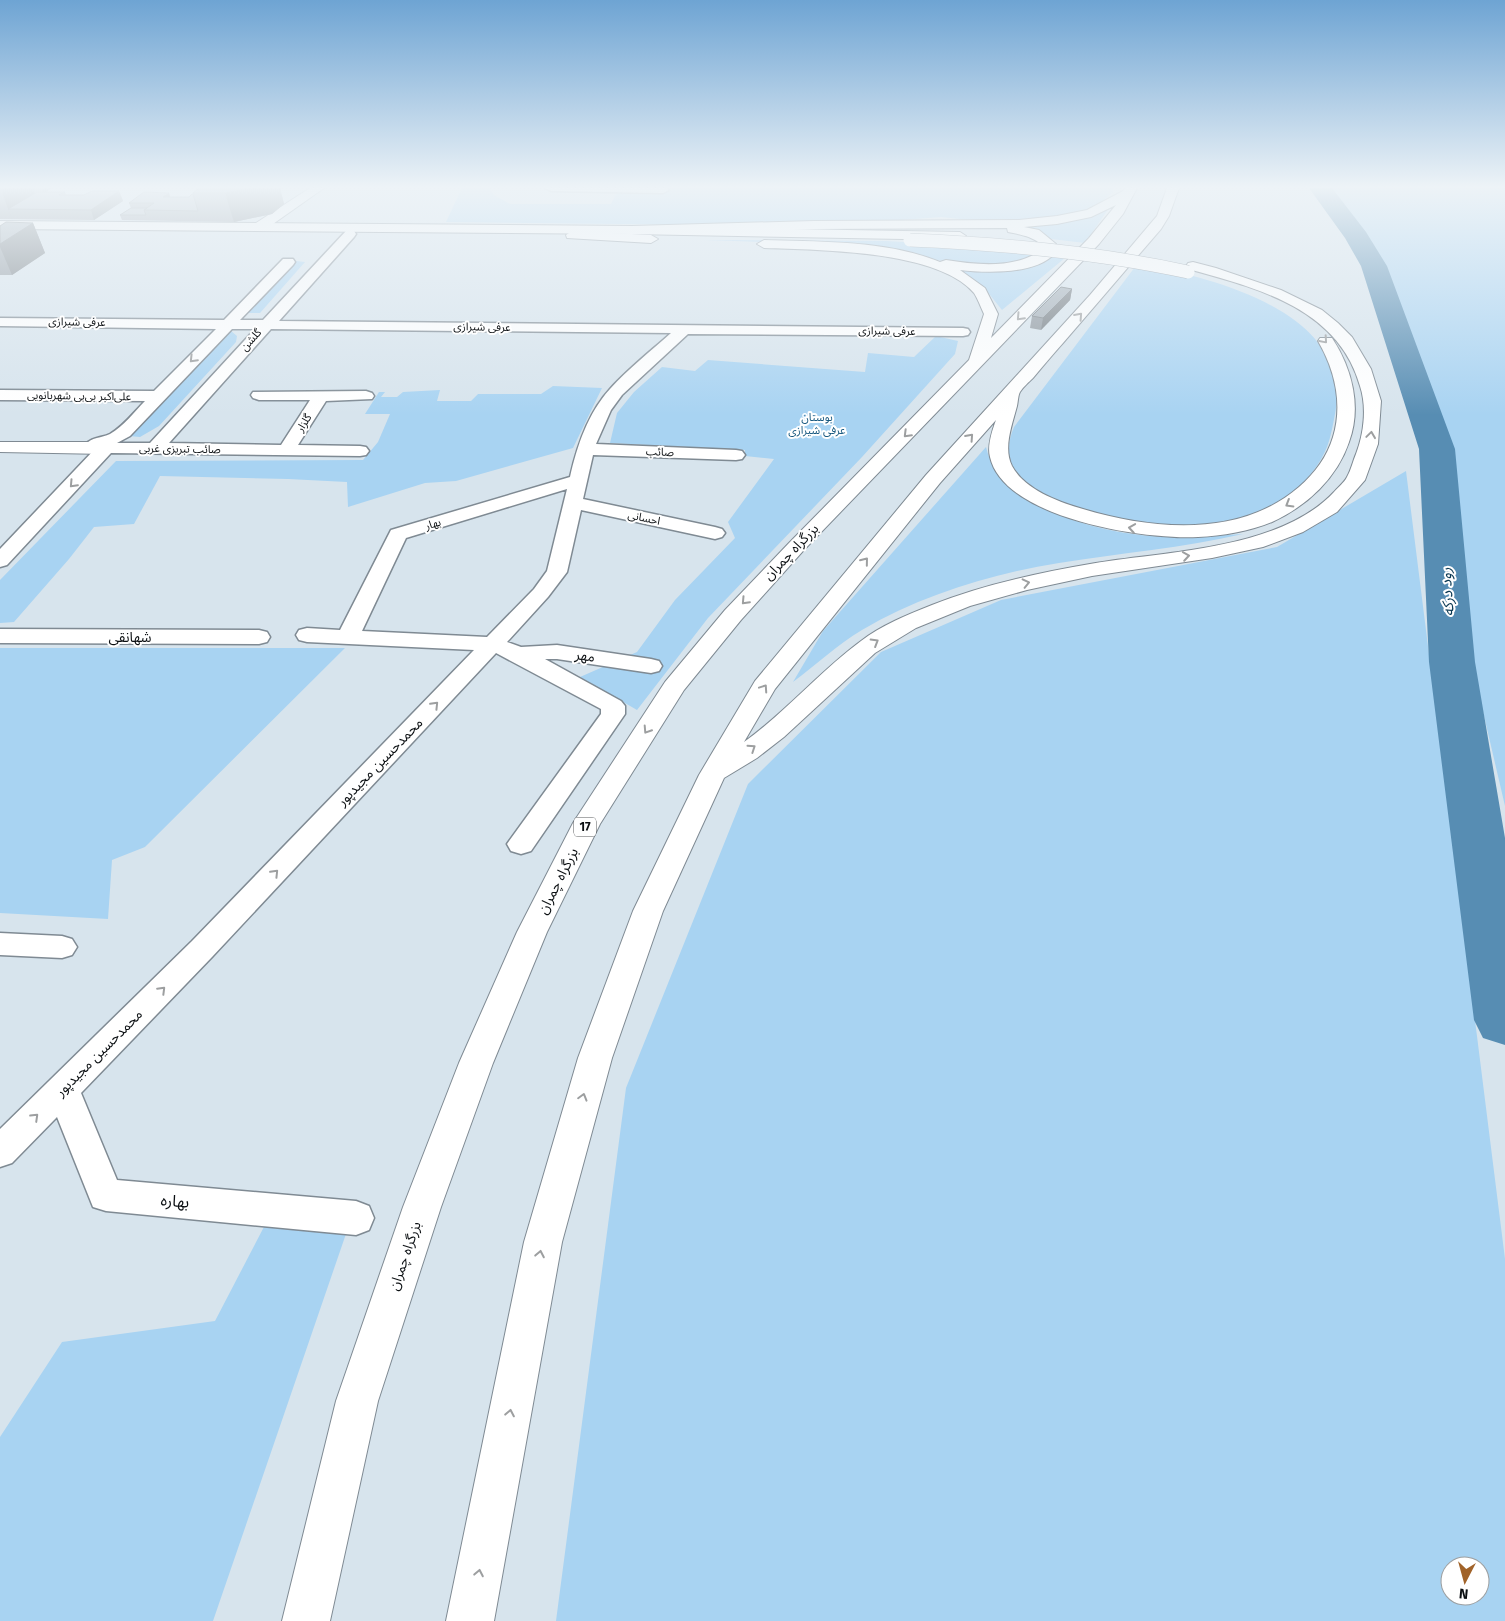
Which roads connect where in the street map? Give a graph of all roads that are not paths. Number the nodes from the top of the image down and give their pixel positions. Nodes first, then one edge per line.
1 (286, 264) edge
2 (322, 264) edge
3 (932, 264) edge
4 (951, 264) edge
5 (1022, 264) edge
6 (1072, 264) edge
7 (1124, 264) edge
8 (1156, 264) edge
9 (1166, 264) edge
10 (1190, 269) junction
11 (0, 322) edge
12 (227, 324) junction
13 (266, 324) junction
14 (684, 329) junction
15 (963, 332) dead end
16 (973, 368) junction
17 (1012, 392) junction
18 (0, 395) edge
19 (260, 395) dead end
20 (157, 396) junction
21 (321, 396) junction
22 (366, 396) dead end
23 (0, 447) edge
24 (74, 448) junction
25 (106, 448) junction
26 (154, 449) junction
27 (585, 449) junction
28 (286, 450) junction
29 (360, 451) dead end
30 (736, 454) dead end
31 (575, 491) junction
32 (715, 533) dead end
33 (0, 561) edge
34 (307, 635) dead end
35 (0, 636) edge
36 (348, 637) junction
37 (259, 638) dead end
38 (494, 644) junction
39 (518, 654) junction
40 (651, 666) dead end
41 (712, 775) junction
42 (521, 844) dead end
43 (0, 944) edge
44 (62, 947) dead end
45 (62, 1090) junction
46 (0, 1152) edge
47 (356, 1218) dead end
48 (306, 1621) edge
49 (470, 1621) edge

1 - 12 street
2 - 13 street, گلشن
3 - 16 main road
4 - 5 main road
6 -> 16 main road, بزرگراه چمران / 17
17 -> 7 main road
8 - 10 main road, bridge
9 - 10 main road
10 -> 17 main road
41 -> 10 main road
11 - 12 street, عرفی شیرازی
12 - 13 street, عرفی شیرازی
12 -> 20 street
13 - 14 street, عرفی شیرازی
13 - 26 street, گلشن
14 - 15 street, عرفی شیرازی
14 - 27 street, محمدحسین مجیدپور
16 -> 48 main road, بزرگراه چمران / 17
41 -> 17 main road
18 - 20 street, علی‌اکبر بی‌بی شهربانویی
19 - 21 street, گلزار
20 - 24 street
21 - 22 street, گلزار
21 - 28 street, گلزار
23 - 24 main road, صائب تبریزی غربی
24 - 25 main road, صائب تبریزی غربی
25 - 26 street, صائب تبریزی غربی
25 -> 33 street
26 - 28 street, صائب تبریزی غربی
27 - 30 street, صائب
27 - 31 street, محمدحسین مجیدپور
28 - 29 street, صائب تبریزی غربی
31 - 32 street, احسانی
31 - 36 street, بهار
31 - 38 street, محمدحسین مجیدپور
34 - 36 street
35 - 37 street, شهانقی
36 - 38 street
38 - 39 street
45 -> 38 street, محمدحسین مجیدپور
39 - 40 street, مهر
39 - 42 street
49 -> 41 main road
43 - 44 street
46 -> 45 street, محمدحسین مجیدپور
45 - 47 street, بهاره

